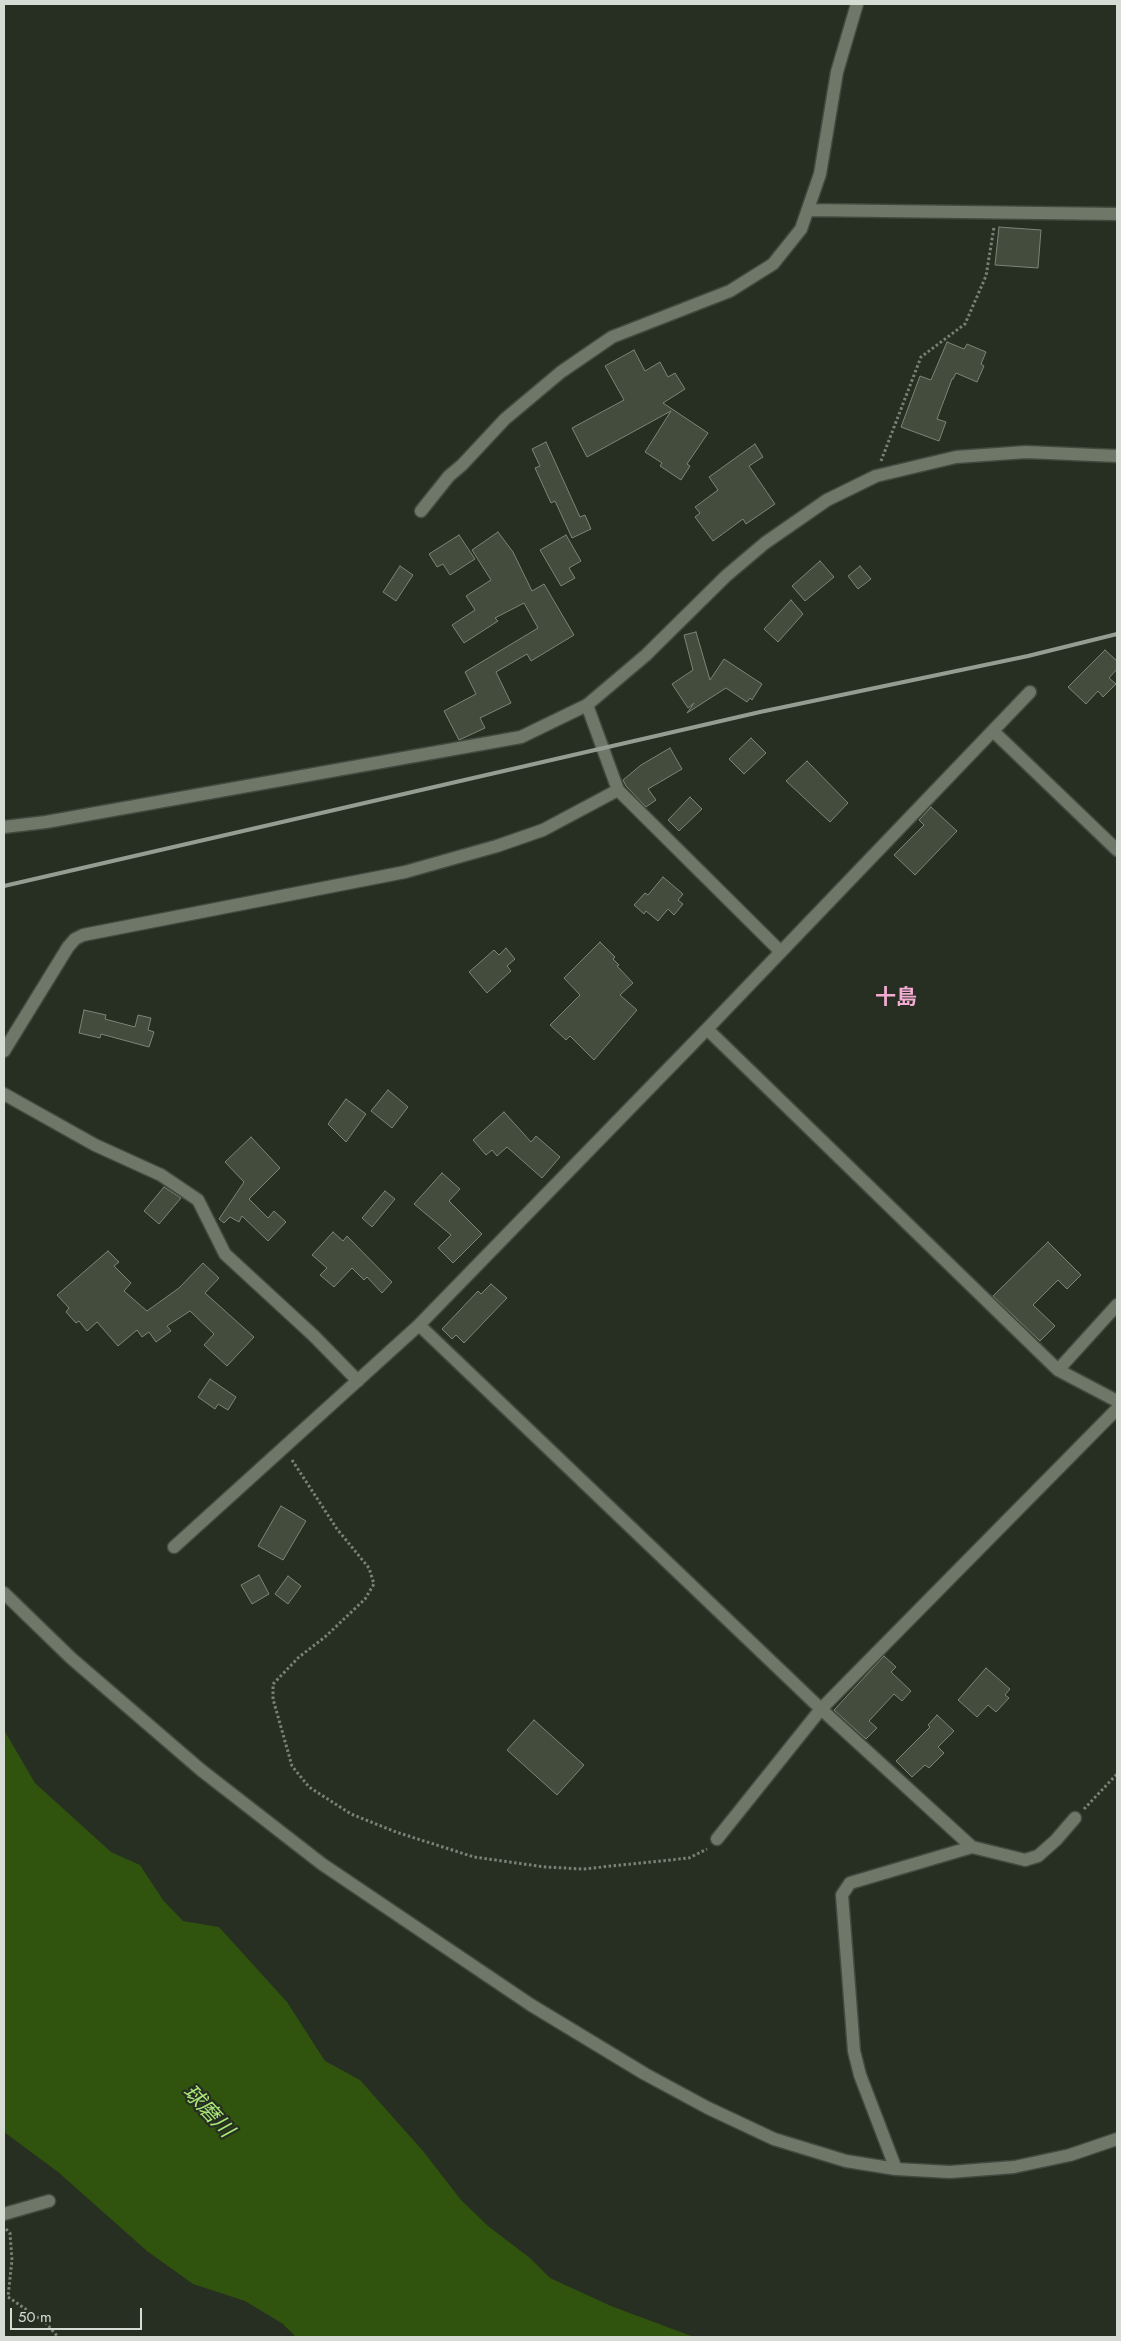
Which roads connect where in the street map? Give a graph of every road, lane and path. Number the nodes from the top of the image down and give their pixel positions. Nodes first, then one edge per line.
1 (857, 4) edge
2 (808, 210) junction
3 (996, 214) junction
4 (1117, 214) edge
5 (1117, 456) edge
6 (876, 476) junction
7 (421, 512) dead end
8 (1030, 692) dead end
9 (587, 705) junction
10 (993, 731) junction
11 (618, 790) junction
12 (4, 827) edge
13 (1117, 850) edge
14 (781, 952) junction
15 (707, 1028) junction
16 (4, 1051) edge
17 (4, 1094) edge
18 (1117, 1305) edge
19 (419, 1325) junction
20 (1058, 1370) junction
21 (358, 1381) junction
22 (1117, 1402) edge
23 (1117, 1410) edge
24 (283, 1447) junction
25 (174, 1546) dead end
26 (4, 1593) edge
27 (821, 1709) junction
28 (1117, 1774) edge
29 (1075, 1818) joint
30 (717, 1839) joint
31 (972, 1846) junction
32 (1117, 2139) edge
33 (896, 2169) junction
34 (49, 2201) dead end
35 (4, 2214) edge
36 (4, 2226) edge
37 (10, 2233) junction
38 (4, 2236) edge
39 (58, 2337) edge

1 - 2 street
2 - 3 street
2 - 7 street
3 - 4 street
3 - 6 path
5 - 6 street
6 - 9 street
8 - 10 street
9 - 11 street
9 - 12 street
10 - 13 street
10 - 14 street
11 - 14 street
11 - 16 street
14 - 15 street
15 - 19 street
15 - 20 street
17 - 21 street
18 - 20 street
19 - 21 street
19 - 27 street
20 - 22 street
21 - 24 street
23 - 27 street
24 - 25 street
24 - 30 path
26 - 33 street
27 - 30 street
27 - 31 street
28 - 29 path
29 - 31 street
31 - 33 street
32 - 33 street
34 - 35 street
36 - 37 path
37 - 38 path
37 - 39 path

